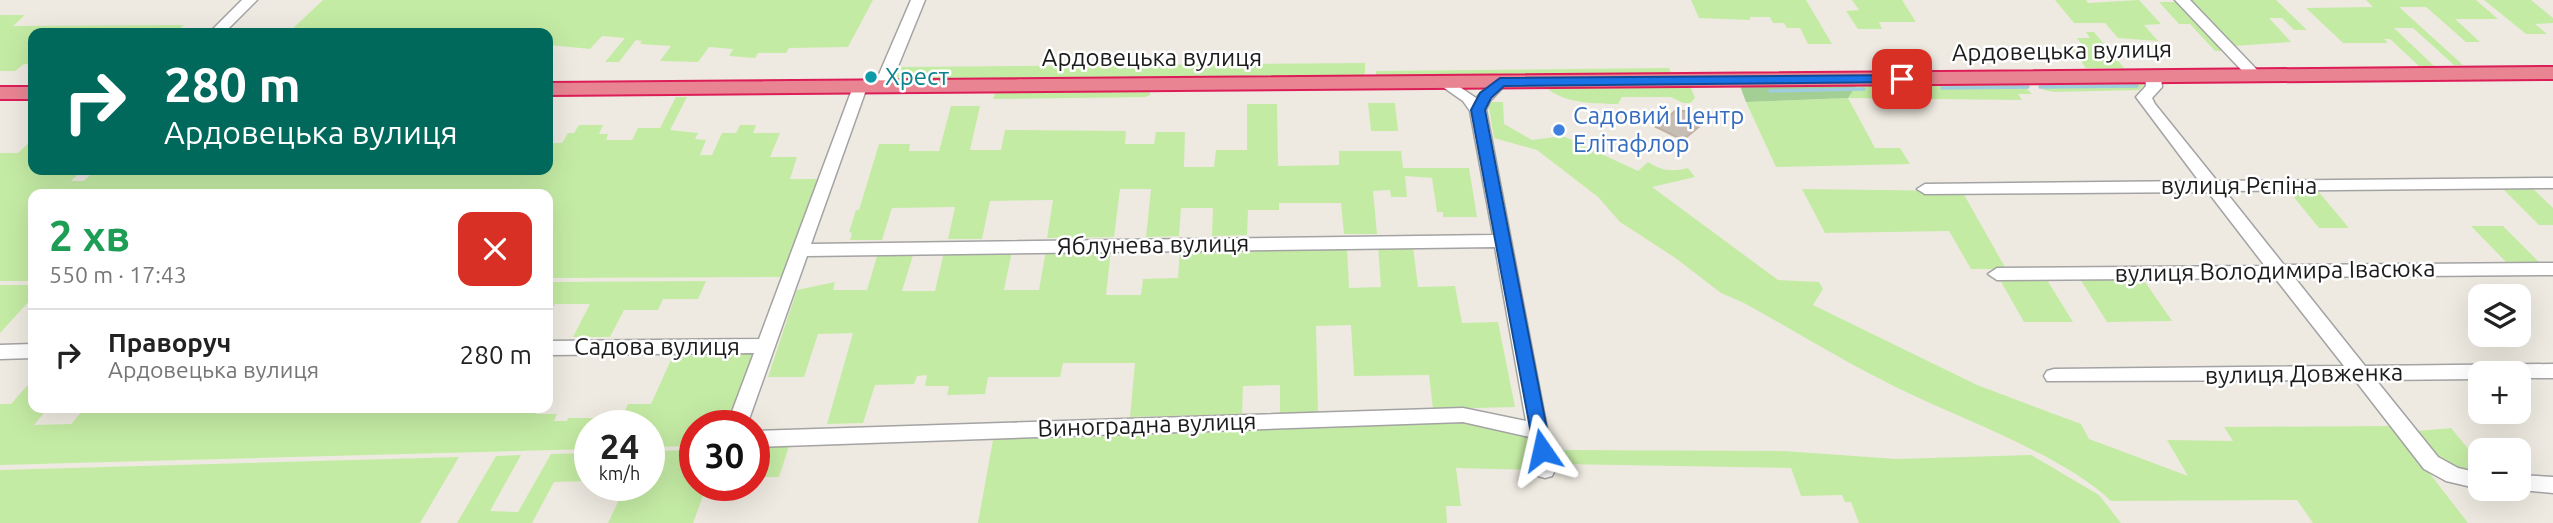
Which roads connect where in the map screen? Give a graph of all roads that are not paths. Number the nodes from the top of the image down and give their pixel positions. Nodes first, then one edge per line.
1 (250, 0) edge
2 (918, 0) edge
3 (2182, 0) edge
4 (221, 28) edge
5 (2553, 73) edge
6 (2153, 76) junction
7 (2255, 76) junction
8 (1445, 82) junction
9 (1500, 82) junction
10 (881, 86) junction
11 (859, 87) junction
12 (553, 89) edge
13 (0, 93) edge
14 (28, 93) edge
15 (1478, 110) junction
16 (2553, 183) edge
17 (2212, 186) junction
18 (1925, 189) dead end
19 (1494, 241) junction
20 (802, 250) junction
21 (2553, 269) edge
22 (2280, 272) junction
23 (1997, 274) dead end
24 (765, 346) junction
25 (553, 348) edge
26 (28, 351) edge
27 (0, 352) edge
28 (2553, 371) edge
29 (2360, 373) junction
30 (2054, 376) dead end
31 (742, 410) edge
32 (1538, 431) junction
33 (770, 438) edge
34 (1545, 470) dead end
35 (2468, 478) edge
36 (2531, 484) edge
37 (2553, 485) edge

1 - 4 street
2 - 10 street
3 - 7 street
5 - 7 highway, Ардовецька вулиця
6 - 7 highway, Ардовецька вулиця
6 - 9 highway, Ардовецька вулиця
6 - 17 street
8 - 9 highway, Ардовецька вулиця
8 - 10 highway, Ардовецька вулиця
8 - 15 street
9 - 15 street
10 - 11 highway, Ардовецька вулиця
11 - 12 highway, Ардовецька вулиця
11 - 20 street
13 - 14 highway
15 - 19 street
16 - 17 street, вулиця Рєпіна
17 - 18 street, вулиця Рєпіна
17 - 22 street
19 - 20 street, Яблунева вулиця
19 - 32 street
20 - 24 street
21 - 22 street, вулиця Володимира Івасюка
22 - 23 street, вулиця Володимира Івасюка
22 - 29 street
24 - 25 street, Садова вулиця
24 - 31 street
26 - 27 street
28 - 29 street, вулиця Довженка
29 - 30 street, вулиця Довженка
29 - 35 street
32 - 33 street, Виноградна вулиця
32 - 34 street
36 - 37 street

